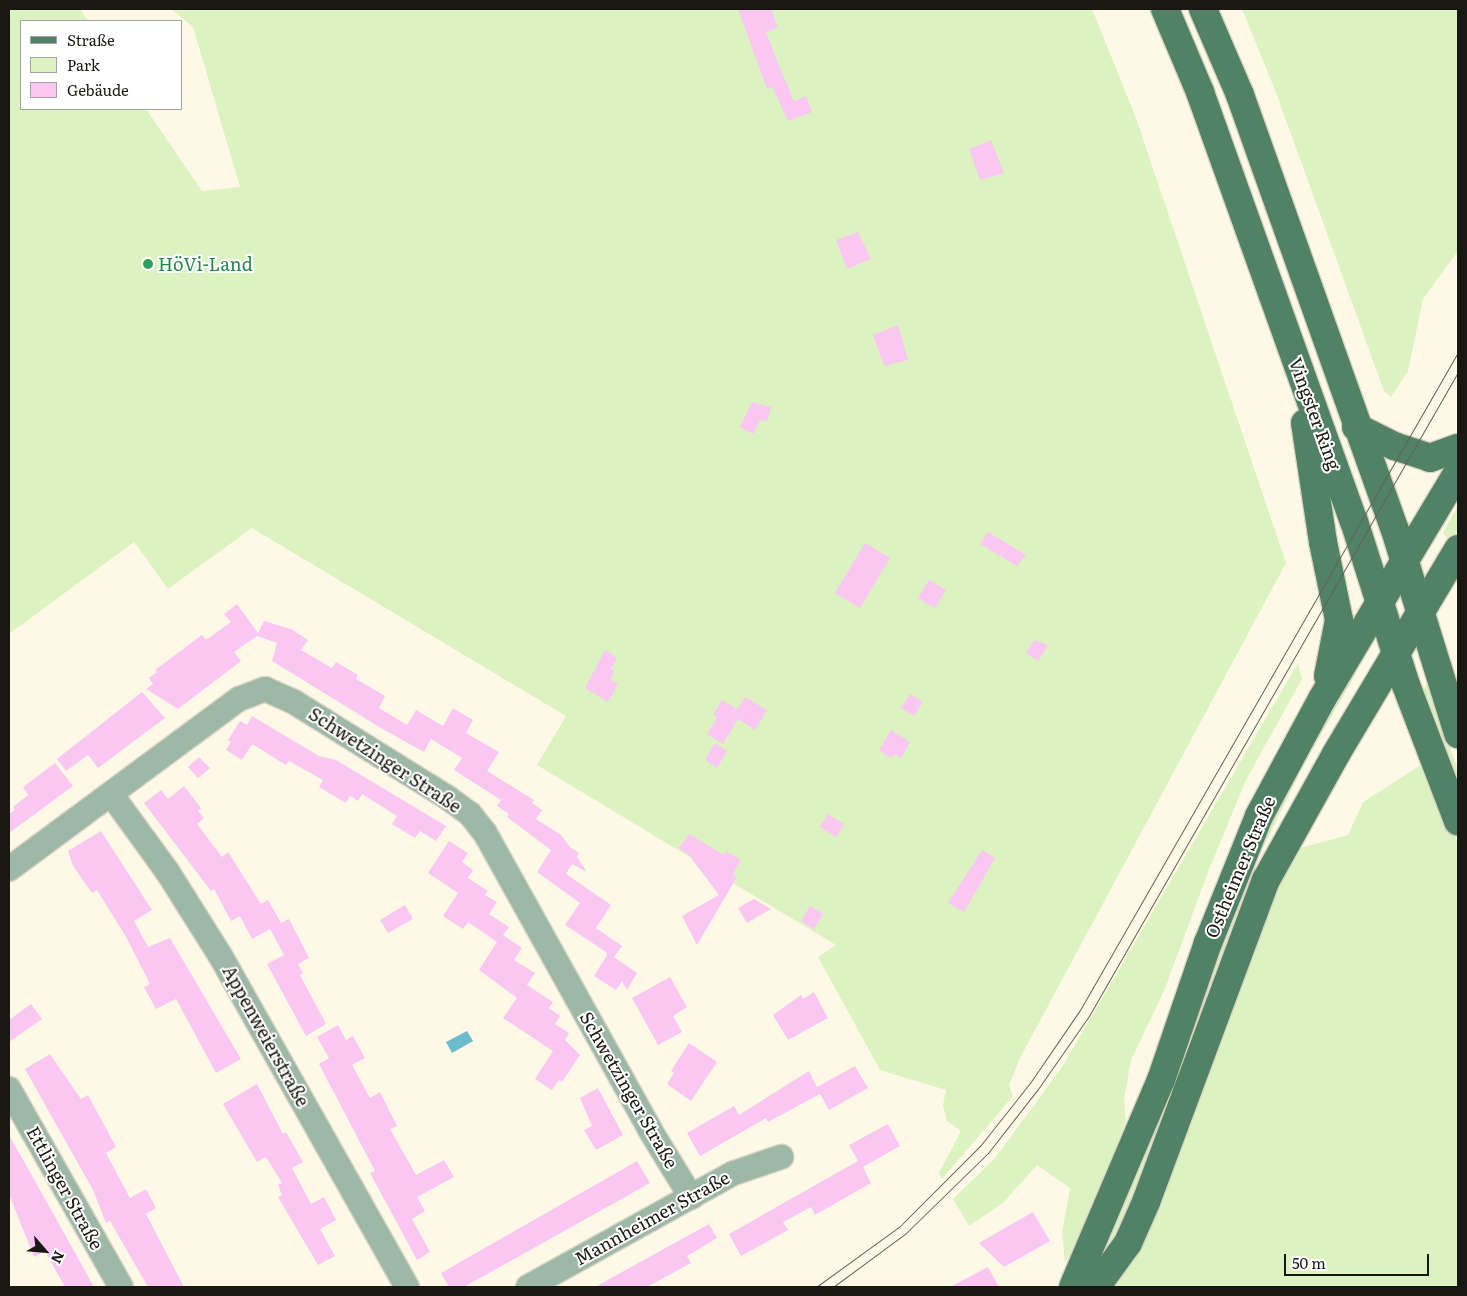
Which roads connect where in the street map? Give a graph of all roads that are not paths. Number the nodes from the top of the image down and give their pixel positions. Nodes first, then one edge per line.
1 (1165, 9) edge
2 (1203, 9) edge
3 (1297, 367) junction
4 (1356, 427) junction
5 (1458, 448) edge
6 (1458, 472) edge
7 (1458, 550) edge
8 (1405, 562) junction
9 (1380, 604) junction
10 (1420, 610) junction
11 (1395, 652) junction
12 (1322, 699) junction
13 (1458, 734) edge
14 (111, 794) junction
15 (1458, 821) edge
16 (9, 869) edge
17 (9, 1089) edge
18 (781, 1157) dead end
19 (691, 1197) junction
20 (1098, 1236) junction
21 (1124, 1249) junction
22 (121, 1287) edge
23 (407, 1287) edge
24 (528, 1287) edge
25 (1073, 1287) edge
26 (1096, 1287) edge

1 - 3 main road, Vingster Ring
2 - 4 main road, Vingster Ring
3 - 9 main road, Vingster Ring
3 - 12 main road
4 - 5 main road
4 - 8 main road, Vingster Ring
6 - 8 main road, Ostheimer Straße
7 - 10 main road, Ostheimer Straße
8 - 9 main road, Ostheimer Straße
8 - 10 main road, Vingster Ring
9 - 11 main road, Vingster Ring
9 - 12 main road, Ostheimer Straße
10 - 11 main road, Ostheimer Straße
10 - 13 main road, Vingster Ring
11 - 15 main road, Vingster Ring
11 - 21 main road, Ostheimer Straße
12 - 20 main road, Ostheimer Straße
14 - 16 street, Schwetzinger Straße
14 - 19 street, Schwetzinger Straße
14 - 23 street, Appenweierstraße
17 - 22 street, Ettlinger Straße
18 - 19 street, Mannheimer Straße
19 - 24 street, Mannheimer Straße
20 - 21 main road
20 - 25 main road, Ostheimer Straße
21 - 26 main road, Ostheimer Straße

